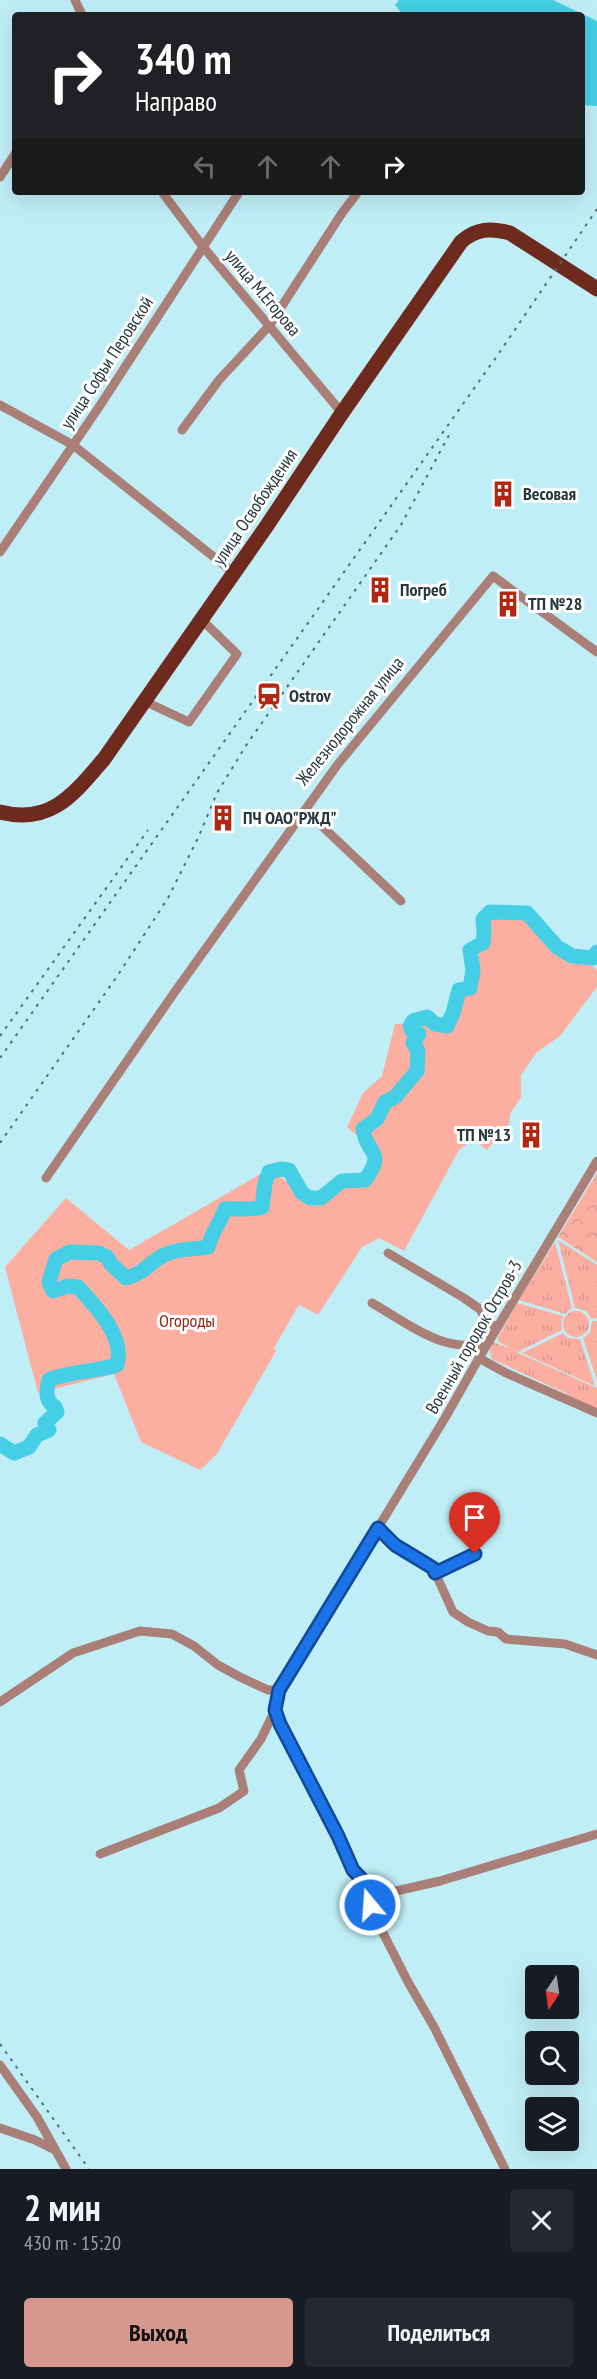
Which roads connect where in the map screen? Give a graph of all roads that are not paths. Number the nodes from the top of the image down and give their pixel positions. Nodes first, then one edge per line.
1 (12, 159) edge
2 (0, 177) edge
3 (164, 195) edge
4 (238, 195) edge
5 (355, 195) edge
6 (204, 248) junction
7 (597, 289) edge
8 (269, 326) junction
9 (0, 405) edge
10 (342, 413) junction
11 (182, 430) dead end
12 (73, 445) junction
13 (0, 552) edge
14 (234, 573) junction
15 (201, 619) junction
16 (597, 652) edge
17 (144, 701) junction
18 (305, 810) junction
19 (0, 812) edge
20 (401, 901) dead end
21 (597, 1161) edge
22 (46, 1178) dead end
23 (387, 1253) dead end
24 (372, 1304) dead end
25 (497, 1327) junction
26 (487, 1343) junction
27 (479, 1358) junction
28 (597, 1413) edge
29 (378, 1528) junction
30 (475, 1554) dead end
31 (435, 1573) junction
32 (597, 1655) edge
33 (279, 1690) junction
34 (0, 1702) edge
35 (275, 1710) junction
36 (597, 1834) edge
37 (100, 1854) dead end
38 (372, 1890) junction
39 (0, 2065) edge
40 (0, 2128) edge
41 (55, 2150) junction
42 (66, 2169) edge
43 (505, 2169) edge

1 - 2 street
3 - 6 street, улица М.Егорова
4 - 6 street, улица Софьи Перовской
5 - 8 street
6 - 8 street, улица М.Егорова
6 - 12 street, улица Софьи Перовской
7 - 10 main road, улица Освобождения
8 - 10 street, улица М.Егорова
8 - 11 street
9 - 12 street
10 - 14 main road, улица Освобождения
12 - 13 street, улица Софьи Перовской
12 - 14 street
14 - 15 main road, улица Освобождения
15 - 17 main road, улица Освобождения
15 - 17 street
16 - 18 street, Железнодорожная улица
17 - 19 main road, улица Освобождения
18 - 20 street
18 - 22 street, Железнодорожная улица
21 - 25 street, Военный городок Остров-3
23 - 25 street
24 - 26 street
25 - 26 street, Военный городок Остров-3
26 - 27 street, Военный городок Остров-3
27 - 28 street
27 - 29 street, Военный городок Остров-3
29 - 31 street
29 - 33 street, Военный городок Остров-3
30 - 31 street
31 - 32 street
33 - 34 street
33 - 35 street
35 - 37 street
35 - 38 street
36 - 38 street
38 - 43 street
39 - 41 street
40 - 41 street
41 - 42 street

